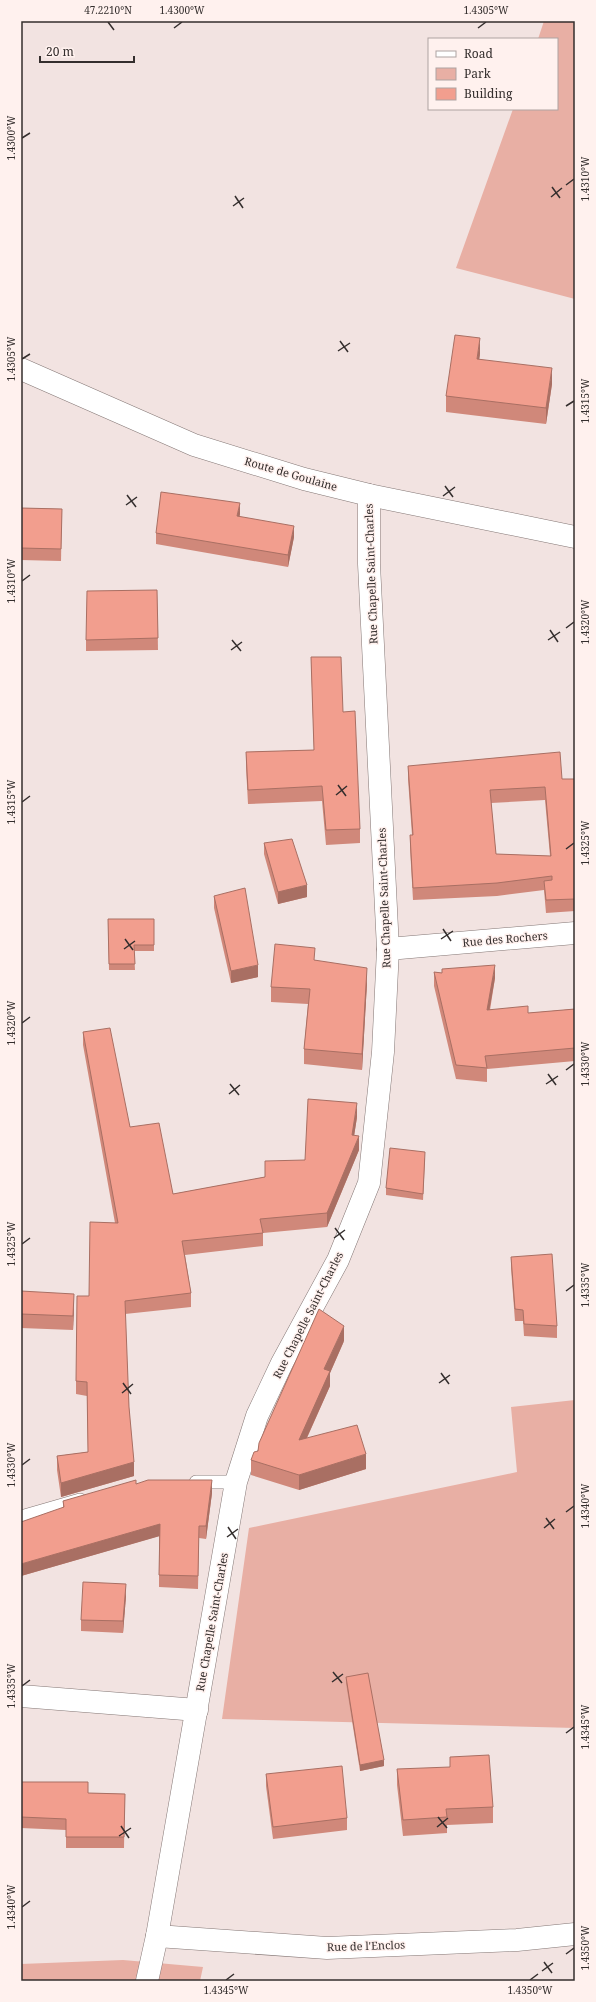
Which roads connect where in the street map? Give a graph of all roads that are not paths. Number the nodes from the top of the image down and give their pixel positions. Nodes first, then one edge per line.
1 (21, 369) edge
2 (369, 495) junction
3 (575, 537) edge
4 (575, 933) edge
5 (388, 949) junction
6 (183, 1482) edge
7 (236, 1482) junction
8 (94, 1496) edge
9 (21, 1517) edge
10 (21, 1696) edge
11 (197, 1710) junction
12 (575, 1934) edge
13 (157, 1936) junction
14 (147, 1981) edge

1 - 2 street, Route de Goulaine
2 - 3 street, Route de Goulaine
2 - 5 street, Rue Chapelle Saint-Charles
4 - 5 street, Rue des Rochers
5 - 7 street, Rue Chapelle Saint-Charles
6 - 7 lane
7 - 11 street, Rue Chapelle Saint-Charles
8 - 9 lane
10 - 11 street
11 - 13 street, Rue Chapelle Saint-Charles
12 - 13 street, Rue de l'Enclos
13 - 14 street, Rue Chapelle Saint-Charles

